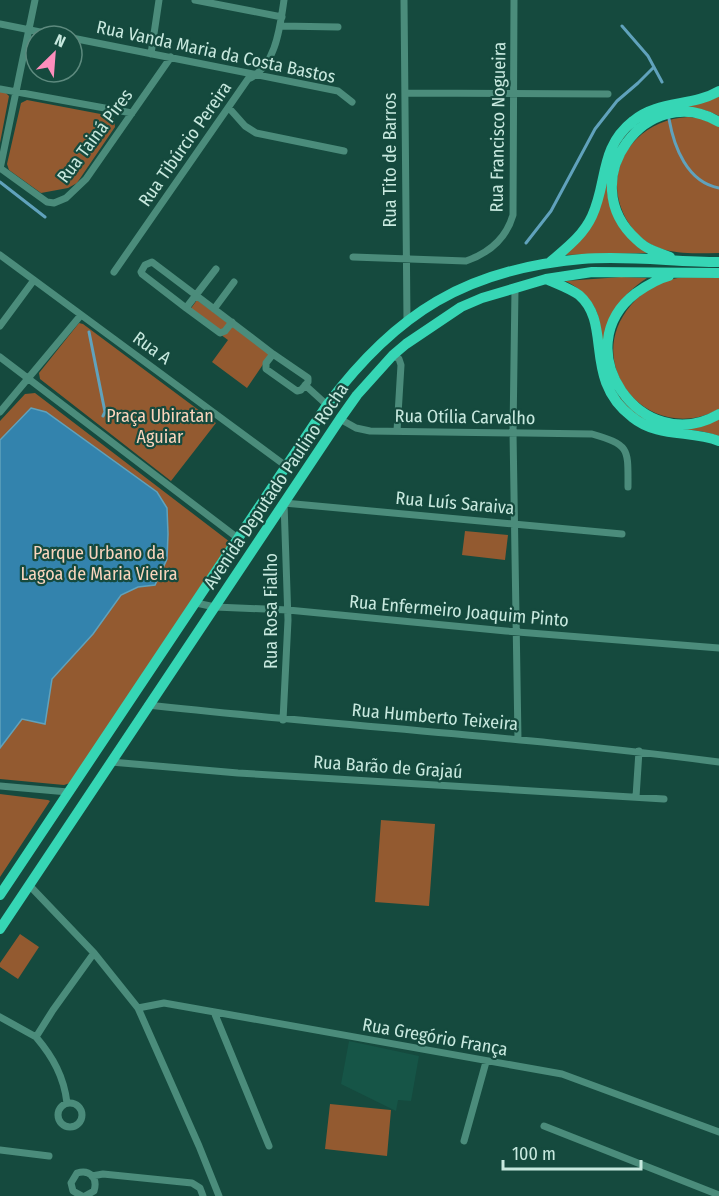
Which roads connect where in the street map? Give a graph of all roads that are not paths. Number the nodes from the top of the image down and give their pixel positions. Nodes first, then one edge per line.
1 (35, 0) edge
2 (159, 0) edge
3 (195, 0) edge
4 (284, 0) edge
5 (404, 0) edge
6 (514, 0) edge
7 (282, 17) junction
8 (0, 24) edge
9 (30, 24) edge
10 (281, 26) junction
11 (338, 27) dead end
12 (24, 29) edge
13 (84, 40) edge
14 (151, 54) junction
15 (24, 56) edge
16 (171, 57) junction
17 (259, 75) junction
18 (0, 89) edge
19 (719, 91) edge
20 (17, 92) junction
21 (405, 93) junction
22 (514, 94) junction
23 (608, 94) dead end
24 (352, 102) dead end
25 (229, 108) junction
26 (132, 112) junction
27 (719, 122) edge
28 (344, 151) dead end
29 (0, 169) edge
30 (0, 255) edge
31 (353, 257) dead end
32 (406, 260) junction
33 (678, 260) junction
34 (719, 262) edge
35 (549, 264) junction
36 (216, 269) dead end
37 (114, 272) dead end
38 (680, 273) junction
39 (719, 273) edge
40 (546, 279) junction
41 (34, 280) junction
42 (234, 282) dead end
43 (514, 289) junction
44 (196, 295) junction
45 (186, 308) junction
46 (214, 309) junction
47 (81, 315) junction
48 (407, 320) junction
49 (232, 322) junction
50 (0, 326) edge
51 (273, 354) junction
52 (393, 355) junction
53 (0, 357) edge
54 (29, 379) junction
55 (305, 385) junction
56 (327, 405) junction
57 (0, 412) edge
58 (719, 414) edge
59 (340, 419) junction
60 (396, 431) junction
61 (513, 432) junction
62 (719, 441) edge
63 (286, 466) junction
64 (628, 487) dead end
65 (284, 503) junction
66 (515, 523) junction
67 (622, 534) dead end
68 (239, 539) junction
69 (196, 603) junction
70 (215, 607) junction
71 (288, 610) junction
72 (518, 632) junction
73 (719, 648) edge
74 (148, 705) junction
75 (283, 720) junction
76 (518, 739) junction
77 (639, 751) junction
78 (111, 762) junction
79 (719, 762) edge
80 (0, 786) edge
81 (68, 792) junction
82 (636, 797) junction
83 (664, 799) dead end
84 (15, 871) junction
85 (28, 885) junction
86 (0, 895) edge
87 (0, 929) edge
88 (94, 953) junction
89 (138, 1008) junction
90 (214, 1012) junction
91 (0, 1017) edge
92 (36, 1037) junction
93 (486, 1062) junction
94 (67, 1103) dead end
95 (544, 1126) dead end
96 (719, 1131) edge
97 (464, 1141) dead end
98 (269, 1146) dead end
99 (0, 1150) edge
100 (49, 1156) dead end
101 (92, 1176) junction
102 (719, 1195) edge
103 (84, 1196) edge
104 (203, 1196) edge
105 (219, 1196) edge

1 - 9 street
2 - 14 street
3 - 7 street
4 - 7 street, Rua Tibúrcio Pereira
5 - 21 street, Rua Tito de Barros
6 - 22 street, Rua Francisco Nogueira
7 - 10 street, Rua Tibúrcio Pereira
8 - 12 street
10 - 11 street
10 - 17 street, Rua Tibúrcio Pereira
13 - 14 street, Rua Vanda Maria da Costa Bastos
14 - 16 street, Rua Vanda Maria da Costa Bastos
15 - 20 street
16 - 17 street, Rua Vanda Maria da Costa Bastos
16 - 26 street, Rua Tainá Pires
17 - 24 street, Rua Vanda Maria da Costa Bastos
17 - 25 street, Rua Tibúrcio Pereira
18 - 20 street
19 - 35 main road
20 - 26 street
20 - 29 street
21 - 22 street
21 - 32 street, Rua Tito de Barros
22 - 23 street
22 - 32 street, Rua Francisco Nogueira
25 - 28 street
25 - 37 street, Rua Tibúrcio Pereira
26 - 29 street, Rua Tainá Pires
27 - 33 main road
30 - 41 street, Rua A
31 - 32 street
32 - 48 street, Rua Tito de Barros
33 - 34 main road, Avenida Deputado Paulino Rocha
33 - 35 main road, Avenida Deputado Paulino Rocha
35 - 48 main road, Avenida Deputado Paulino Rocha
36 - 44 street
38 - 39 main road, Avenida Deputado Paulino Rocha
38 - 40 main road, Avenida Deputado Paulino Rocha
38 - 58 main road
40 - 43 main road, Avenida Deputado Paulino Rocha
40 - 62 main road
41 - 47 street, Rua A
41 - 50 street
42 - 46 street
43 - 52 main road, Avenida Deputado Paulino Rocha
43 - 61 street
44 - 45 street
44 - 45 street
44 - 46 street
45 - 49 street
46 - 49 street
47 - 54 street
47 - 63 street, Rua A
48 - 56 main road, Avenida Deputado Paulino Rocha
49 - 51 street
51 - 55 street
51 - 55 street
52 - 59 main road, Avenida Deputado Paulino Rocha
52 - 60 street
53 - 54 street
54 - 57 street
54 - 68 street
55 - 56 street
56 - 63 main road, Avenida Deputado Paulino Rocha
59 - 60 street, Rua Otília Carvalho
59 - 65 main road, Avenida Deputado Paulino Rocha
60 - 61 street, Rua Otília Carvalho
61 - 64 street, Rua Otília Carvalho
61 - 66 street
63 - 68 main road, Avenida Deputado Paulino Rocha
65 - 66 street, Rua Luís Saraiva
65 - 70 main road, Avenida Deputado Paulino Rocha
65 - 71 street, Rua Rosa Fialho
66 - 67 street, Rua Luís Saraiva
66 - 72 street
68 - 69 main road, Avenida Deputado Paulino Rocha
69 - 70 street, Rua Enfermeiro Joaquim Pinto
69 - 81 main road, Avenida Deputado Paulino Rocha
70 - 71 street, Rua Enfermeiro Joaquim Pinto
70 - 74 main road, Avenida Deputado Paulino Rocha
71 - 72 street, Rua Enfermeiro Joaquim Pinto
71 - 75 street, Rua Rosa Fialho
72 - 73 street, Rua Enfermeiro Joaquim Pinto
72 - 76 street
74 - 75 street, Rua Humberto Teixeira
74 - 78 main road, Avenida Deputado Paulino Rocha
75 - 76 street, Rua Humberto Teixeira
76 - 77 street, Rua Humberto Teixeira
77 - 79 street, Rua Humberto Teixeira
77 - 82 street
78 - 82 street, Rua Barão de Grajaú
78 - 85 main road, Avenida Deputado Paulino Rocha
80 - 81 street
81 - 84 main road, Avenida Deputado Paulino Rocha
82 - 83 street, Rua Barão de Grajaú
84 - 85 main road
84 - 86 main road, Avenida Deputado Paulino Rocha
85 - 87 main road, Avenida Deputado Paulino Rocha
85 - 88 street
88 - 89 street
88 - 92 street
89 - 90 street, Rua Gregório França
89 - 105 street
90 - 93 street, Rua Gregório França
90 - 98 street
91 - 92 street
92 - 94 street
93 - 96 street, Rua Gregório França
93 - 97 street
95 - 102 street
99 - 100 street
101 - 103 street
101 - 103 street
101 - 104 street

